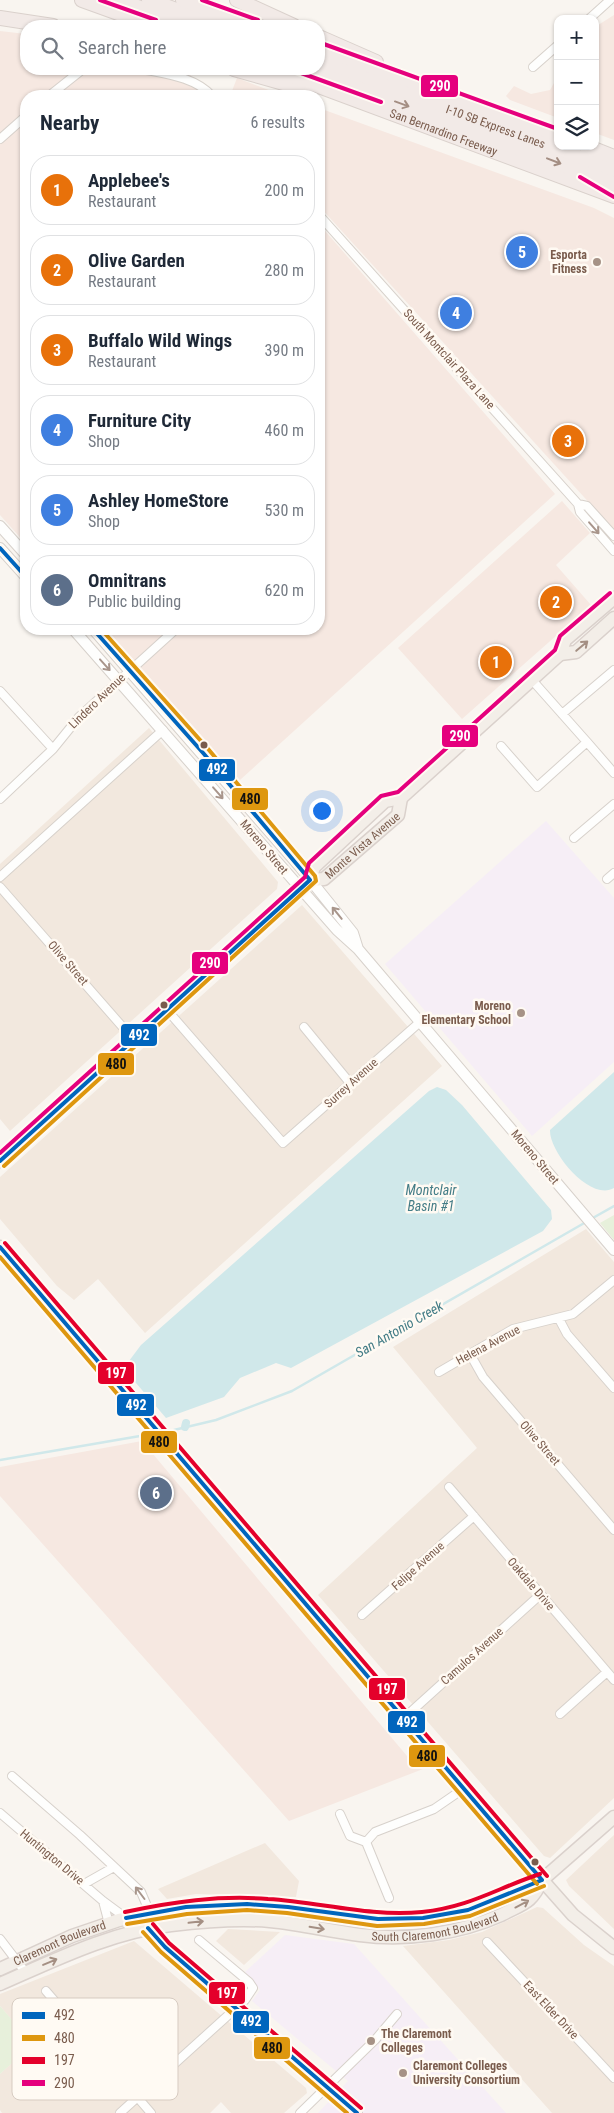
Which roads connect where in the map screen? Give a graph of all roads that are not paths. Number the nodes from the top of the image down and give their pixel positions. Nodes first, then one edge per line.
1 (82, 0) edge
2 (118, 0) edge
3 (150, 0) edge
4 (183, 0) edge
5 (238, 0) edge
6 (610, 0) edge
7 (593, 15) edge
8 (0, 18) edge
9 (137, 20) edge
10 (173, 20) edge
11 (204, 20) edge
12 (239, 20) edge
13 (281, 20) edge
14 (20, 21) edge
15 (325, 40) edge
16 (554, 49) edge
17 (325, 51) edge
18 (325, 64) edge
19 (533, 67) dead end
20 (75, 75) edge
21 (168, 75) edge
22 (256, 75) edge
23 (289, 75) edge
24 (322, 75) edge
25 (425, 88) junction
26 (57, 90) edge
27 (206, 90) edge
28 (312, 90) edge
29 (325, 93) edge
30 (379, 108) junction
31 (20, 121) edge
32 (554, 135) edge
33 (0, 139) edge
34 (599, 149) edge
35 (596, 150) edge
36 (614, 152) edge
37 (614, 157) edge
38 (614, 170) edge
39 (577, 182) junction
40 (614, 184) edge
41 (614, 196) edge
42 (614, 204) edge
43 (325, 222) edge
44 (578, 504) junction
45 (0, 526) edge
46 (614, 536) edge
47 (14, 541) junction
48 (20, 548) edge
49 (1, 551) edge
50 (614, 551) edge
51 (20, 571) edge
52 (614, 598) edge
53 (614, 618) edge
54 (78, 635) edge
55 (98, 635) edge
56 (169, 635) edge
57 (560, 654) junction
58 (130, 670) junction
59 (614, 670) edge
60 (119, 680) junction
61 (532, 680) junction
62 (0, 691) edge
63 (562, 714) junction
64 (163, 730) junction
65 (587, 742) junction
66 (501, 746) dead end
67 (53, 749) junction
68 (614, 773) edge
69 (401, 798) junction
70 (0, 799) edge
71 (614, 804) edge
72 (574, 838) dead end
73 (614, 873) edge
74 (0, 877) edge
75 (608, 879) dead end
76 (305, 885) junction
77 (0, 887) edge
78 (167, 1010) junction
79 (420, 1022) junction
80 (304, 1027) dead end
81 (134, 1040) junction
82 (350, 1083) junction
83 (0, 1161) edge
84 (0, 1247) edge
85 (614, 1250) edge
86 (614, 1280) edge
87 (559, 1320) junction
88 (470, 1354) junction
89 (439, 1372) dead end
90 (614, 1388) edge
91 (448, 1487) dead end
92 (474, 1516) junction
93 (614, 1530) edge
94 (540, 1594) junction
95 (362, 1616) dead end
96 (607, 1672) junction
97 (614, 1680) edge
98 (560, 1714) dead end
99 (404, 1718) junction
100 (12, 1776) dead end
101 (463, 1789) junction
102 (0, 1813) edge
103 (340, 1814) dead end
104 (614, 1817) edge
105 (366, 1842) junction
106 (114, 1867) junction
107 (542, 1880) junction
108 (84, 1884) junction
109 (389, 1898) dead end
110 (103, 1901) junction
111 (269, 1905) joint
112 (150, 1913) junction
113 (126, 1918) junction
114 (269, 1921) joint
115 (108, 1924) junction
116 (148, 1928) junction
117 (0, 1939) edge
118 (199, 1940) dead end
119 (487, 1942) dead end
120 (614, 1948) edge
121 (18, 1961) junction
122 (0, 1968) edge
123 (26, 1973) junction
124 (0, 1984) edge
125 (46, 1991) dead end
126 (52, 1998) edge
127 (236, 2008) junction
128 (397, 2014) dead end
129 (178, 2061) edge
130 (614, 2078) edge
131 (328, 2088) junction
132 (135, 2100) edge
133 (140, 2100) edge
134 (120, 2113) edge
135 (151, 2113) edge
136 (300, 2113) edge
137 (357, 2113) edge

1 - 9 highway
2 - 10 highway
3 - 11 highway
4 - 12 highway
5 - 13 highway
6 - 7 street
8 - 14 highway
15 - 25 highway
16 - 19 street
17 - 25 highway
18 - 38 highway, I-10 SB Express Lanes
20 - 26 street
21 - 27 street
22 - 28 highway
23 - 30 highway, San Bernardino Freeway
24 -> 40 highway, I-10 SB Express Lanes
25 - 32 highway
29 - 30 highway
30 - 39 highway, San Bernardino Freeway
31 - 33 street
34 - 36 highway
35 - 37 highway
39 - 41 highway, San Bernardino Freeway
39 - 42 highway
43 - 44 street, South Montclair Plaza Lane
44 - 46 street, South Montclair Plaza Lane
44 -> 50 street, South Montclair Plaza Lane
45 - 47 street
47 - 48 street
47 - 49 street
49 - 51 street
52 - 57 main road, Monte Vista Avenue
57 -> 53 main road, Monte Vista Avenue
54 -> 60 street, Moreno Street
55 - 58 street, Moreno Street
56 - 58 street, Lindero Avenue
57 - 61 main road, Monte Vista Avenue
58 - 60 street, Lindero Avenue
58 - 76 street, Moreno Street
59 - 63 street
60 - 64 street, Moreno Street
60 - 67 street, Lindero Avenue
61 - 63 street
61 - 69 main road, Monte Vista Avenue
62 - 67 street
63 - 65 street
64 - 74 street
64 -> 76 street, Moreno Street
65 - 66 street
65 - 68 street
67 - 70 street, Lindero Avenue
69 - 76 main road, Monte Vista Avenue
69 - 76 main road, Monte Vista Avenue
71 - 72 street
73 - 75 street
76 - 78 main road, Monte Vista Avenue
76 - 79 street, Moreno Street
77 - 81 street, Olive Street
78 - 81 main road, Monte Vista Avenue
78 - 82 street, Surrey Avenue
79 - 82 street, Surrey Avenue
79 - 85 street, Moreno Street
80 - 82 street
81 - 83 main road, Monte Vista Avenue
84 - 99 main road
86 - 87 street, Helena Avenue
87 - 88 street, Helena Avenue
87 - 90 street
88 - 89 street, Helena Avenue
88 - 93 street, Olive Street
91 - 92 street, Oakdale Drive
92 - 94 street, Oakdale Drive
92 - 95 street, Felipe Avenue
94 - 96 street, Oakdale Drive
94 - 99 street, Camulos Avenue
96 - 97 street, Oakdale Drive
96 - 98 street
99 - 101 main road
100 - 106 street
101 - 105 street
101 - 107 main road
102 - 108 street, Huntington Drive
103 - 105 street
104 - 107 main road
105 - 109 street
106 - 108 street
112 -> 106 street
107 - 111 main road, South Claremont Boulevard
114 -> 107 main road, South Claremont Boulevard
107 - 120 main road
108 - 110 street, Huntington Drive
110 - 113 street, Huntington Drive
110 - 115 street
111 - 112 main road, Claremont Boulevard
112 - 113 main road, Claremont Boulevard
112 - 116 street
113 - 115 main road, Claremont Boulevard
113 - 116 street, Huntington Drive
116 -> 114 main road, Claremont Boulevard
115 - 121 main road, Claremont Boulevard
123 -> 116 main road, Claremont Boulevard
116 - 127 street
117 - 121 street
118 - 127 street
119 - 130 street, East Elder Drive
121 - 122 main road, Claremont Boulevard
121 - 123 street
123 - 124 main road, Claremont Boulevard
125 - 126 street
127 - 129 street
127 - 131 street
128 - 131 street
131 - 136 street
131 - 137 street
132 - 134 street
133 - 135 street

